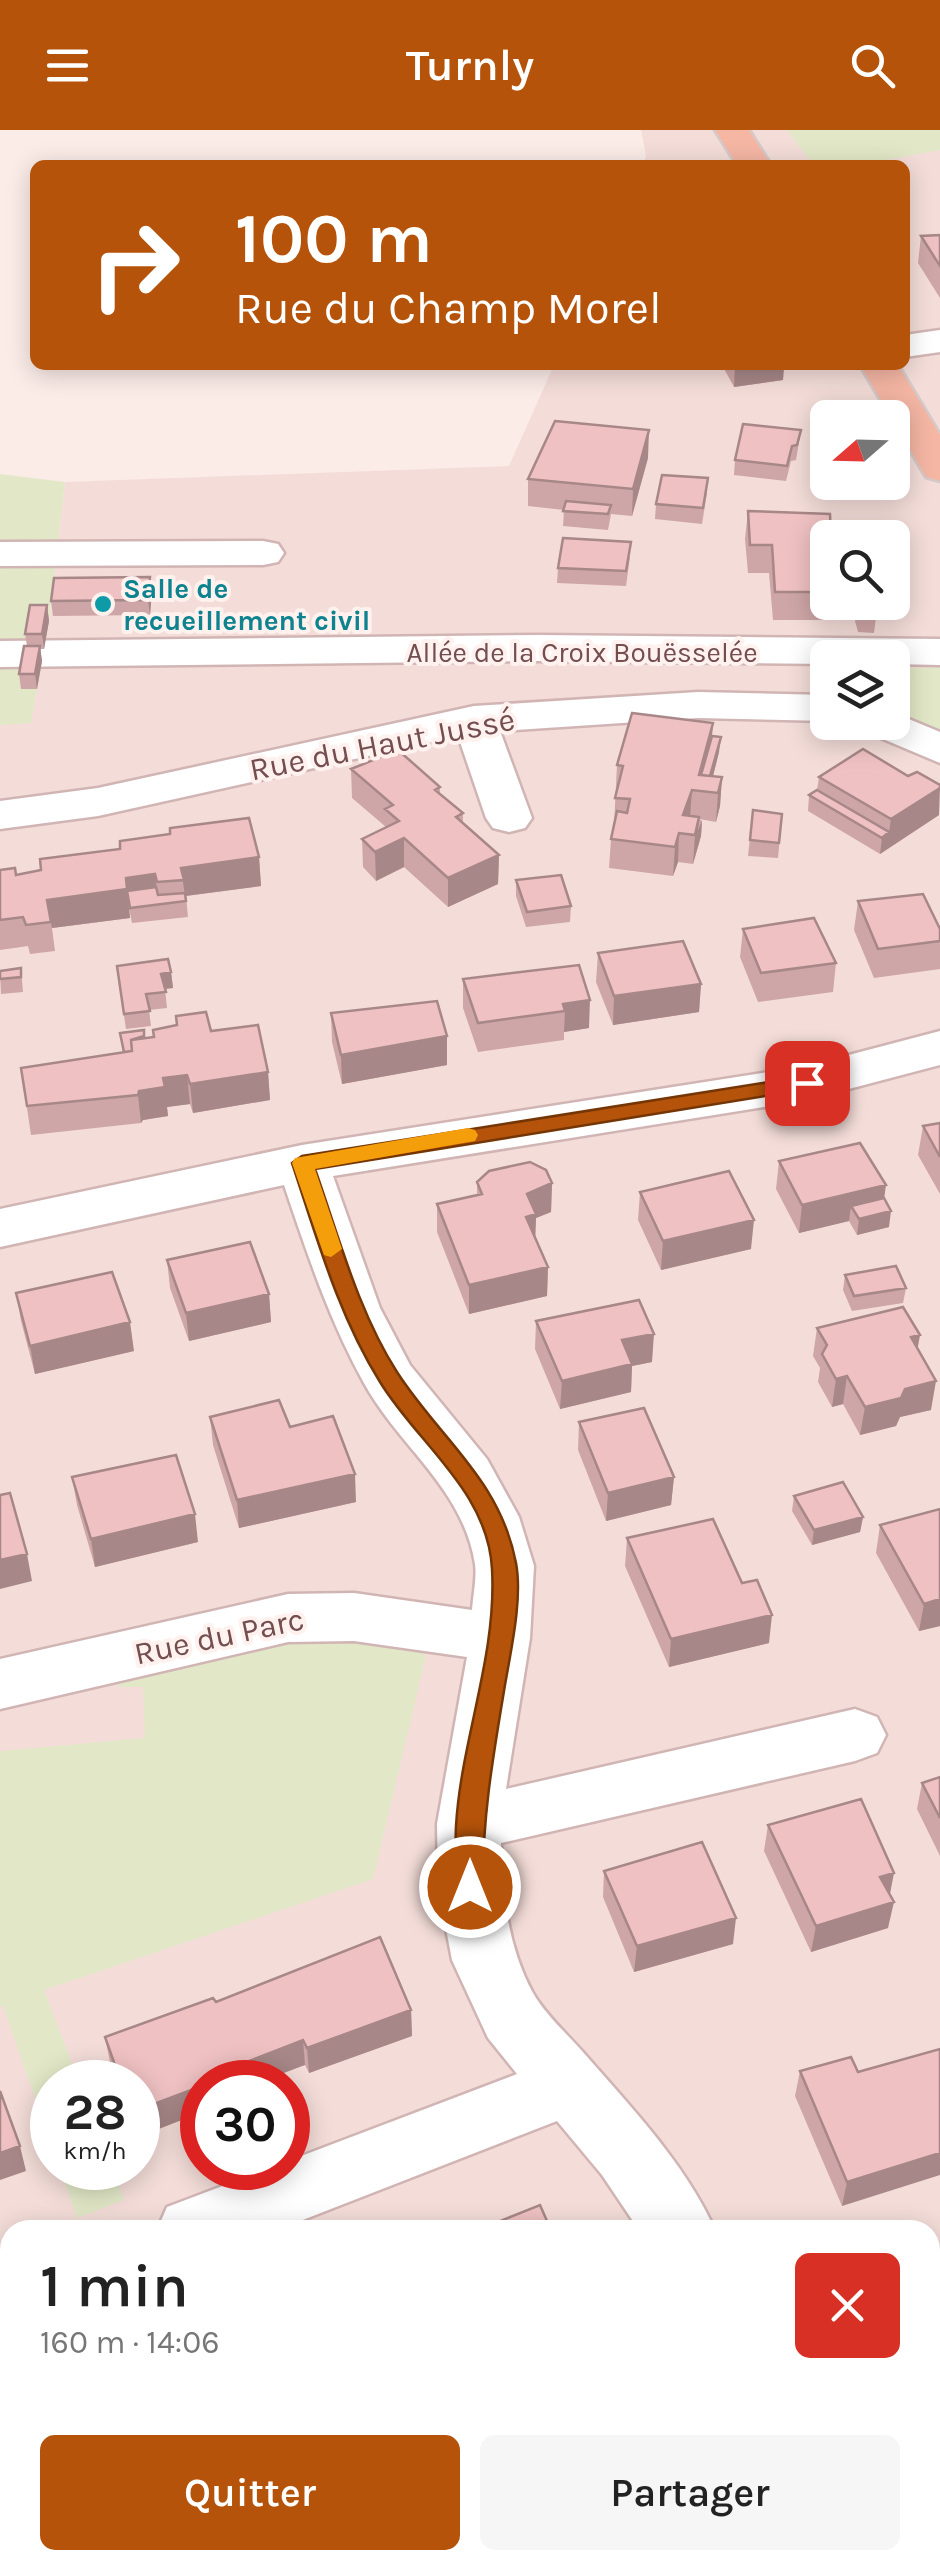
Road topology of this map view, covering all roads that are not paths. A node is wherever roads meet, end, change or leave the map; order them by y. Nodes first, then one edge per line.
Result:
1 (940, 341) edge
2 (910, 345) edge
3 (882, 370) edge
4 (940, 469) edge
5 (0, 554) edge
6 (264, 554) dead end
7 (810, 652) edge
8 (910, 652) edge
9 (940, 652) edge
10 (0, 654) edge
11 (810, 706) edge
12 (474, 720) junction
13 (910, 735) edge
14 (940, 748) edge
15 (0, 815) edge
16 (508, 818) dead end
17 (940, 1048) edge
18 (302, 1163) junction
19 (0, 1228) edge
20 (500, 1638) junction
21 (0, 1684) edge
22 (856, 1735) dead end
23 (469, 1824) junction
24 (569, 2085) junction
25 (218, 2220) edge
26 (673, 2220) edge

1 - 2 street
3 - 4 main road
5 - 6 street
7 - 10 street, Allée de la Croix Bouësselée
8 - 9 street, Allée de la Croix Bouësselée
11 - 12 street, Rue du Haut Jussé
12 - 15 street, Rue du Haut Jussé
12 - 16 street
13 - 14 street
17 - 18 street
18 - 19 street
18 - 20 street
20 - 21 street, Rue du Parc
20 - 23 street
22 - 23 street
23 - 24 street
24 - 25 street
24 - 26 street

